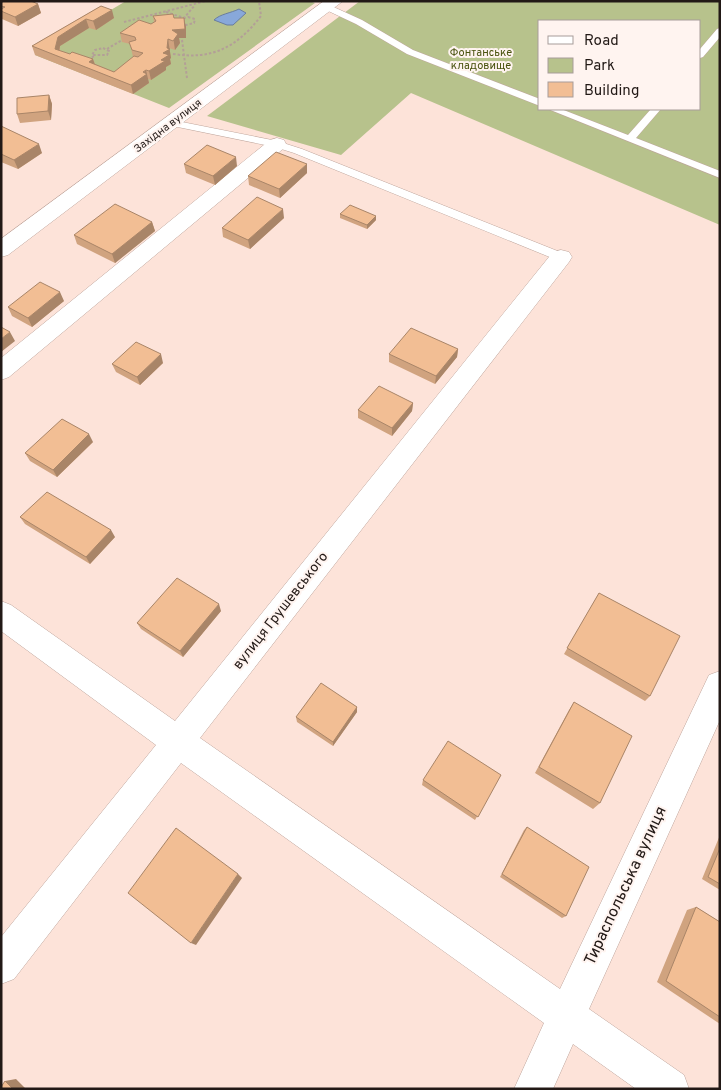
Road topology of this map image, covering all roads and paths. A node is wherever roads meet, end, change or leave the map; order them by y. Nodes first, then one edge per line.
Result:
1 (206, 1) edge
2 (259, 1) edge
3 (196, 4) junction
4 (331, 4) edge
5 (166, 11) junction
6 (184, 18) junction
7 (124, 22) dead end
8 (720, 31) edge
9 (122, 40) edge
10 (182, 40) edge
11 (107, 49) junction
12 (173, 54) edge
13 (701, 55) edge
14 (94, 56) junction
15 (186, 56) junction
16 (86, 61) edge
17 (187, 78) dead end
18 (538, 103) edge
19 (556, 110) edge
20 (655, 110) edge
21 (172, 123) junction
22 (630, 139) junction
23 (277, 144) junction
24 (720, 175) edge
25 (1, 250) edge
26 (561, 257) joint
27 (1, 371) edge
28 (1, 614) edge
29 (720, 685) edge
30 (178, 742) junction
31 (1, 966) edge
32 (566, 1014) junction
33 (533, 1089) edge
34 (670, 1089) edge

1 - 3 path
2 - 15 path
3 - 5 path
3 - 6 path
4 - 18 lane
4 - 21 street, Західна вулиця
5 - 6 path
5 - 7 path
6 - 6 path
8 - 13 lane
9 - 11 path
10 - 15 path
11 - 14 path
11 - 14 path
12 - 15 path
14 - 16 path
15 - 17 path
19 - 22 lane
20 - 22 lane
21 - 23 lane
21 - 25 street, Західна вулиця
22 - 24 lane
23 - 26 lane
23 - 27 street
26 - 30 street, вулиця Грушевського
28 - 30 street
29 - 32 street, Тираспольська вулиця
30 - 31 street, вулиця Грушевського
30 - 32 street
32 - 33 street, Тираспольська вулиця
32 - 34 street

